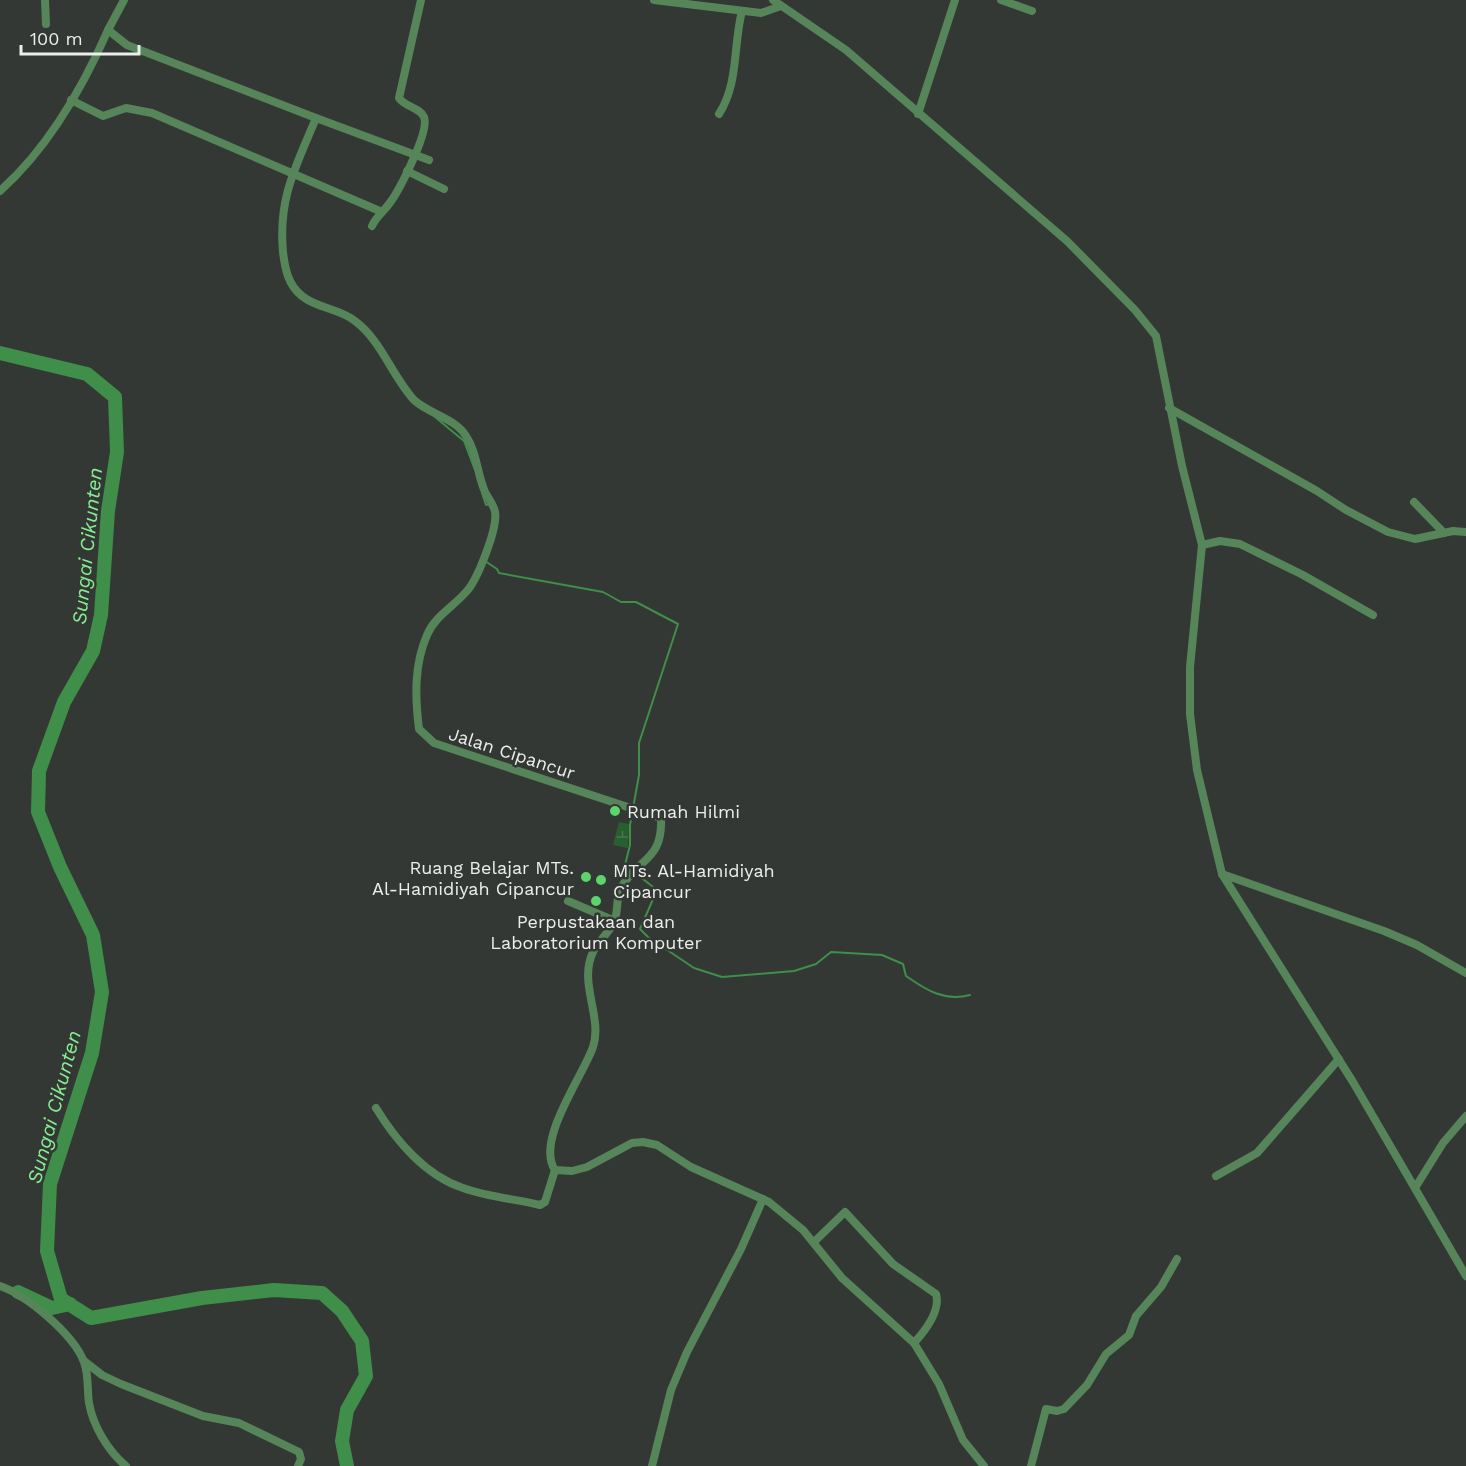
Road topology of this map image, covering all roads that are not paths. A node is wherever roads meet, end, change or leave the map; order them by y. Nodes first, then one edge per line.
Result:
1 (45, 0) edge
2 (124, 0) edge
3 (421, 0) edge
4 (654, 0) edge
5 (773, 0) edge
6 (955, 0) edge
7 (1001, 0) edge
8 (781, 6) junction
9 (742, 11) junction
10 (1032, 11) dead end
11 (46, 24) dead end
12 (108, 30) junction
13 (71, 100) junction
14 (719, 114) dead end
15 (918, 114) junction
16 (316, 118) junction
17 (415, 154) junction
18 (429, 160) dead end
19 (407, 171) junction
20 (293, 174) junction
21 (444, 189) dead end
22 (0, 191) edge
23 (382, 212) junction
24 (372, 226) dead end
25 (1169, 408) junction
26 (1414, 502) dead end
27 (1444, 532) junction
28 (1466, 532) edge
29 (1202, 545) junction
30 (1373, 615) dead end
31 (1222, 874) junction
32 (568, 901) dead end
33 (615, 921) junction
34 (1466, 973) edge
35 (1339, 1059) junction
36 (376, 1108) dead end
37 (1466, 1116) edge
38 (555, 1170) junction
39 (1216, 1176) dead end
40 (1414, 1188) junction
41 (763, 1199) junction
42 (814, 1242) junction
43 (1177, 1259) dead end
44 (1466, 1275) edge
45 (0, 1286) edge
46 (914, 1343) junction
47 (84, 1361) junction
48 (126, 1466) edge
49 (298, 1466) edge
50 (652, 1466) edge
51 (984, 1466) edge
52 (1031, 1466) edge

1 - 11 street
2 - 12 street
3 - 17 street
4 - 9 street
5 - 8 street
6 - 15 street
7 - 10 street
8 - 9 street
8 - 15 street
9 - 14 street
12 - 13 street
12 - 16 street
13 - 20 street
13 - 22 street
15 - 25 street
16 - 17 street
16 - 20 street
17 - 18 street
17 - 19 street
19 - 21 street
19 - 23 street
20 - 23 street
20 - 33 street, Jalan Cipancur
23 - 24 street
25 - 27 street
25 - 29 street
26 - 27 street
27 - 28 street
29 - 30 street
29 - 31 street
31 - 34 street
31 - 35 street
32 - 33 street
33 - 38 street, Jalan Cipancur
35 - 39 street
35 - 40 street
36 - 38 street
37 - 40 street
38 - 41 street
40 - 44 street
41 - 42 street
41 - 50 street
42 - 46 street
42 - 46 street
43 - 52 street
45 - 47 street
46 - 51 street
47 - 48 street
47 - 49 street

